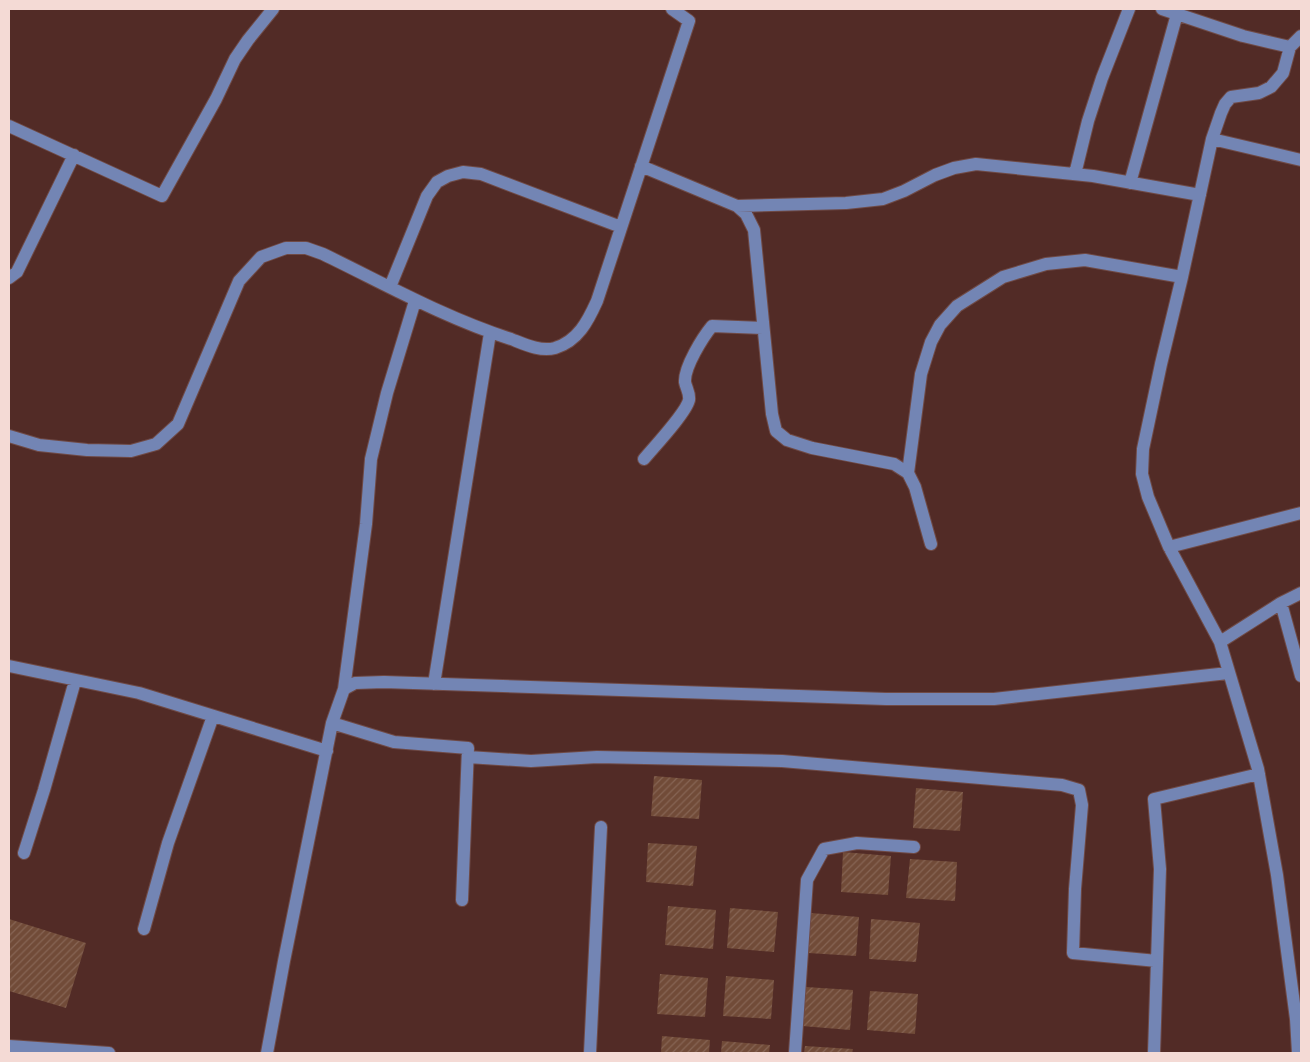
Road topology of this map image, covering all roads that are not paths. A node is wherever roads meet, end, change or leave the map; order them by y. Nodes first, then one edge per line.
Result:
1 (273, 9) edge
2 (672, 9) edge
3 (1129, 9) edge
4 (1162, 9) edge
5 (1177, 14) junction
6 (1301, 36) edge
7 (1290, 47) junction
8 (9, 126) edge
9 (1212, 139) junction
10 (74, 155) junction
11 (1301, 160) edge
12 (641, 166) junction
13 (1075, 174) junction
14 (1130, 183) junction
15 (1200, 195) junction
16 (737, 206) junction
17 (621, 227) junction
18 (1182, 277) junction
19 (9, 278) edge
20 (390, 287) junction
21 (415, 301) junction
22 (764, 328) junction
23 (490, 333) junction
24 (9, 436) edge
25 (644, 459) dead end
26 (908, 473) junction
27 (1301, 513) edge
28 (931, 544) dead end
29 (1169, 547) junction
30 (1301, 593) edge
31 (1281, 603) junction
32 (1220, 642) junction
33 (9, 666) edge
34 (1228, 672) junction
35 (1301, 676) edge
36 (75, 680) junction
37 (434, 684) junction
38 (344, 689) junction
39 (213, 716) junction
40 (332, 723) junction
41 (327, 751) junction
42 (468, 757) junction
43 (1259, 774) junction
44 (601, 827) dead end
45 (914, 848) dead end
46 (24, 853) dead end
47 (462, 900) dead end
48 (144, 929) dead end
49 (1157, 961) junction
50 (9, 1046) edge
51 (109, 1053) edge
52 (267, 1053) edge
53 (590, 1053) edge
54 (795, 1053) edge
55 (1154, 1053) edge
56 (1298, 1053) edge

1 - 10 street
2 - 12 street
3 - 13 street
4 - 5 street
5 - 7 street
5 - 14 street
6 - 7 street
7 - 9 street
8 - 10 street
9 - 11 street
9 - 15 street
10 - 19 street
12 - 16 street
12 - 17 street
13 - 14 street
13 - 16 street
14 - 15 street
15 - 18 street
16 - 22 street
17 - 20 street
17 - 23 street
18 - 26 street
18 - 29 street
20 - 21 street
20 - 24 street
21 - 23 street
21 - 38 street
22 - 25 street
22 - 26 street
23 - 37 street
26 - 28 street
27 - 29 street
29 - 32 street
30 - 31 street
31 - 32 street
31 - 35 street
32 - 34 street
33 - 36 street
34 - 37 street
34 - 43 street
36 - 39 street
36 - 46 street
37 - 38 street
38 - 40 street
39 - 41 street
39 - 48 street
40 - 41 street
40 - 42 street
41 - 52 street
42 - 47 street
42 - 49 street
43 - 49 street
43 - 56 street
44 - 53 street
45 - 54 street
49 - 55 street
50 - 51 street

